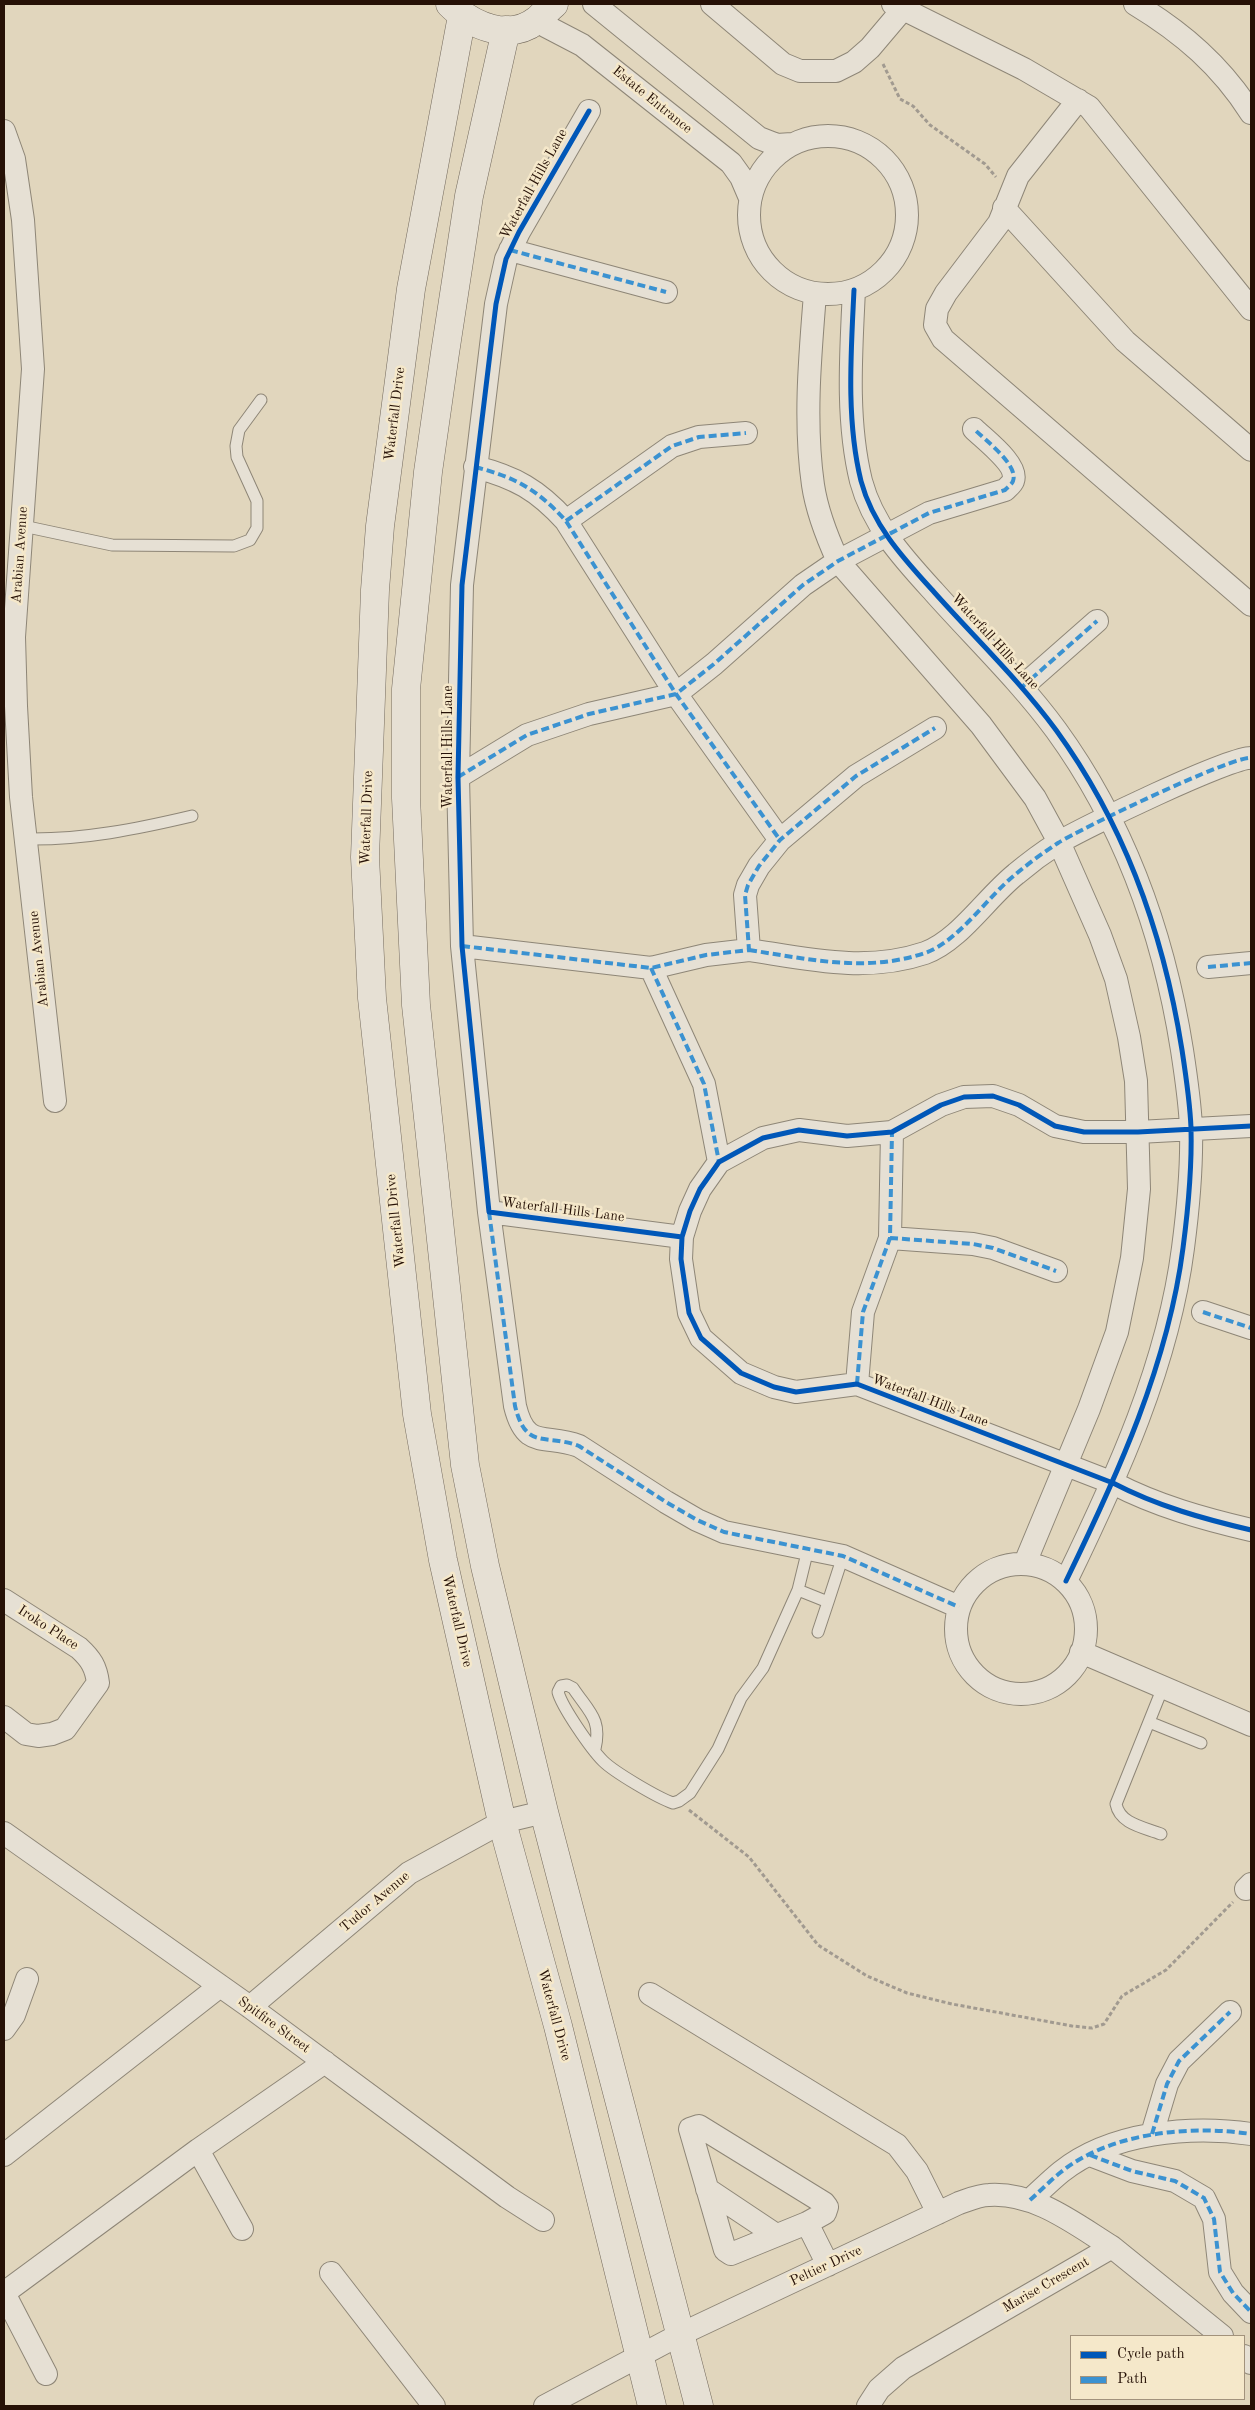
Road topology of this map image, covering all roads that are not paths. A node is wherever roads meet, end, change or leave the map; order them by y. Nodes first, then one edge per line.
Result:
1 (594, 4) edge
2 (712, 4) edge
3 (1136, 4) edge
4 (898, 6) edge
5 (456, 10) edge
6 (545, 12) edge
7 (506, 30) junction
8 (1078, 100) junction
9 (589, 111) dead end
10 (1251, 114) edge
11 (4, 131) edge
12 (792, 144) junction
13 (750, 198) junction
14 (1007, 200) junction
15 (510, 250) junction
16 (854, 290) junction
17 (666, 292) dead end
18 (815, 294) junction
19 (1251, 309) edge
20 (261, 400) dead end
21 (974, 430) dead end
22 (746, 433) dead end
23 (1247, 439) edge
24 (475, 467) junction
25 (566, 521) junction
26 (23, 526) junction
27 (885, 536) junction
28 (838, 562) junction
29 (1251, 605) edge
30 (1097, 621) dead end
31 (1022, 687) junction
32 (676, 694) junction
33 (935, 728) dead end
34 (1251, 758) edge
35 (458, 777) junction
36 (192, 816) dead end
37 (1109, 817) junction
38 (26, 839) junction
39 (780, 840) junction
40 (1059, 842) junction
41 (462, 946) junction
42 (749, 950) junction
43 (1251, 963) edge
44 (1208, 967) dead end
45 (651, 968) junction
46 (55, 1101) dead end
47 (1251, 1126) edge
48 (1191, 1130) junction
49 (892, 1132) junction
50 (1138, 1132) junction
51 (719, 1162) junction
52 (489, 1212) junction
53 (682, 1237) junction
54 (890, 1238) junction
55 (1056, 1271) dead end
56 (1203, 1312) dead end
57 (1251, 1328) edge
58 (857, 1384) junction
59 (1065, 1466) junction
60 (1113, 1483) junction
61 (1251, 1530) edge
62 (808, 1550) junction
63 (843, 1556) junction
64 (1025, 1563) junction
65 (1066, 1581) junction
66 (798, 1590) junction
67 (4, 1600) edge
68 (828, 1602) junction
69 (959, 1607) junction
70 (818, 1632) dead end
71 (1081, 1652) junction
72 (1163, 1687) junction
73 (4, 1717) edge
74 (1149, 1722) junction
75 (1251, 1725) edge
76 (1202, 1743) dead end
77 (595, 1749) junction
78 (544, 1812) junction
79 (502, 1822) junction
80 (4, 1833) edge
81 (1160, 1834) dead end
82 (27, 1978) dead end
83 (220, 1986) junction
84 (650, 1994) dead end
85 (250, 2007) junction
86 (1230, 2012) dead end
87 (4, 2029) edge
88 (325, 2062) junction
89 (1152, 2134) junction
90 (1251, 2134) edge
91 (198, 2150) junction
92 (4, 2155) edge
93 (1090, 2155) junction
94 (707, 2188) junction
95 (1030, 2200) junction
96 (938, 2212) junction
97 (543, 2220) dead end
98 (807, 2223) junction
99 (242, 2229) dead end
100 (776, 2235) junction
101 (1112, 2247) junction
102 (828, 2265) junction
103 (331, 2274) dead end
104 (4, 2293) edge
105 (1251, 2312) edge
106 (681, 2334) junction
107 (1221, 2335) edge
108 (639, 2358) junction
109 (46, 2374) dead end
110 (434, 2406) edge
111 (545, 2406) edge
112 (652, 2406) edge
113 (700, 2406) edge
114 (868, 2406) edge

1 - 12 street
2 - 4 street
3 - 10 street
4 - 8 street
5 - 7 main road
5 - 79 main road, Waterfall Drive
6 - 7 main road
6 - 13 street, Estate Entrance
7 - 78 main road
8 - 14 street
8 - 19 street
9 - 15 street, Waterfall Hills Lane
11 - 26 street, Arabian Avenue
12 - 13 street
12 - 16 street
13 - 18 street
14 - 23 street
14 - 29 street
15 - 17 street, Waterfall Hills Lane
15 - 24 street, Waterfall Hills Lane
16 - 18 street
16 - 27 street, Waterfall Hills Lane
18 - 28 street
20 - 26 lane
21 - 27 street, Waterfall Hills Lane
22 - 25 street
24 - 25 street
24 - 35 street, Waterfall Hills Lane
25 - 32 street
26 - 38 street, Arabian Avenue
27 - 28 street, Waterfall Hills Lane
27 - 31 street, Waterfall Hills Lane
28 - 32 street, Waterfall Hills Lane
28 - 40 street
30 - 31 street, Waterfall Hills Lane
31 - 37 street, Waterfall Hills Lane
32 - 35 street, Waterfall Hills Lane
32 - 39 street
33 - 39 street
34 - 37 street
35 - 41 street, Waterfall Hills Lane
36 - 38 lane
37 - 40 street
37 - 48 street, Waterfall Hills Lane
38 - 46 street, Arabian Avenue
39 - 42 street
40 - 42 street
40 - 50 street
41 - 45 street
41 - 52 street, Waterfall Hills Lane
42 - 45 street
43 - 44 street
45 - 51 street
47 - 48 street, Waterfall Hills Lane
48 - 50 street, Waterfall Hills Lane
48 - 60 street, Waterfall Hills Lane
49 - 50 street, Waterfall Hills Lane
49 - 51 street, Waterfall Hills Lane
49 - 54 street, Waterfall Hills Lane
50 - 59 street
51 - 53 street, Waterfall Hills Lane
52 - 53 street, Waterfall Hills Lane
52 - 62 street, Waterfall Hills Lane
53 - 58 street, Waterfall Hills Lane
54 - 55 street
54 - 58 street, Waterfall Hills Lane
56 - 57 street
58 - 59 street, Waterfall Hills Lane
59 - 60 street, Waterfall Hills Lane
59 - 64 street
60 - 61 street, Waterfall Hills Lane
60 - 65 street, Waterfall Hills Lane
62 - 63 street, Waterfall Hills Lane
62 - 66 lane
63 - 68 lane
63 - 69 street, Waterfall Hills Lane
64 - 65 street
64 - 69 street
65 - 71 street
66 - 68 lane
66 - 77 lane
67 - 73 street, Iroko Place
68 - 70 lane
69 - 71 street
71 - 72 street
72 - 74 lane
72 - 75 street
74 - 76 lane
74 - 81 lane
77 - 77 lane
78 - 79 street, Tudor Avenue
78 - 106 main road
79 - 85 street, Tudor Avenue
79 - 108 main road, Waterfall Drive
80 - 83 street, Spitfire Street
82 - 87 street
83 - 85 street, Spitfire Street
83 - 92 street
84 - 96 street
85 - 88 street, Spitfire Street
86 - 89 street
88 - 91 street
88 - 97 street, Spitfire Street
89 - 90 street
89 - 93 street
91 - 99 street
91 - 104 street
93 - 95 street
93 - 105 street
94 - 98 street
94 - 100 street
94 - 100 street
95 - 96 street, Peltier Drive
95 - 101 street, Peltier Drive
96 - 102 street, Peltier Drive
98 - 100 street
98 - 102 street
101 - 107 street
101 - 114 street, Marise Crescent
102 - 106 street, Peltier Drive
103 - 110 street
104 - 109 street
106 - 108 street, Peltier Drive
106 - 113 main road
108 - 111 street, Peltier Drive
108 - 112 main road, Waterfall Drive

